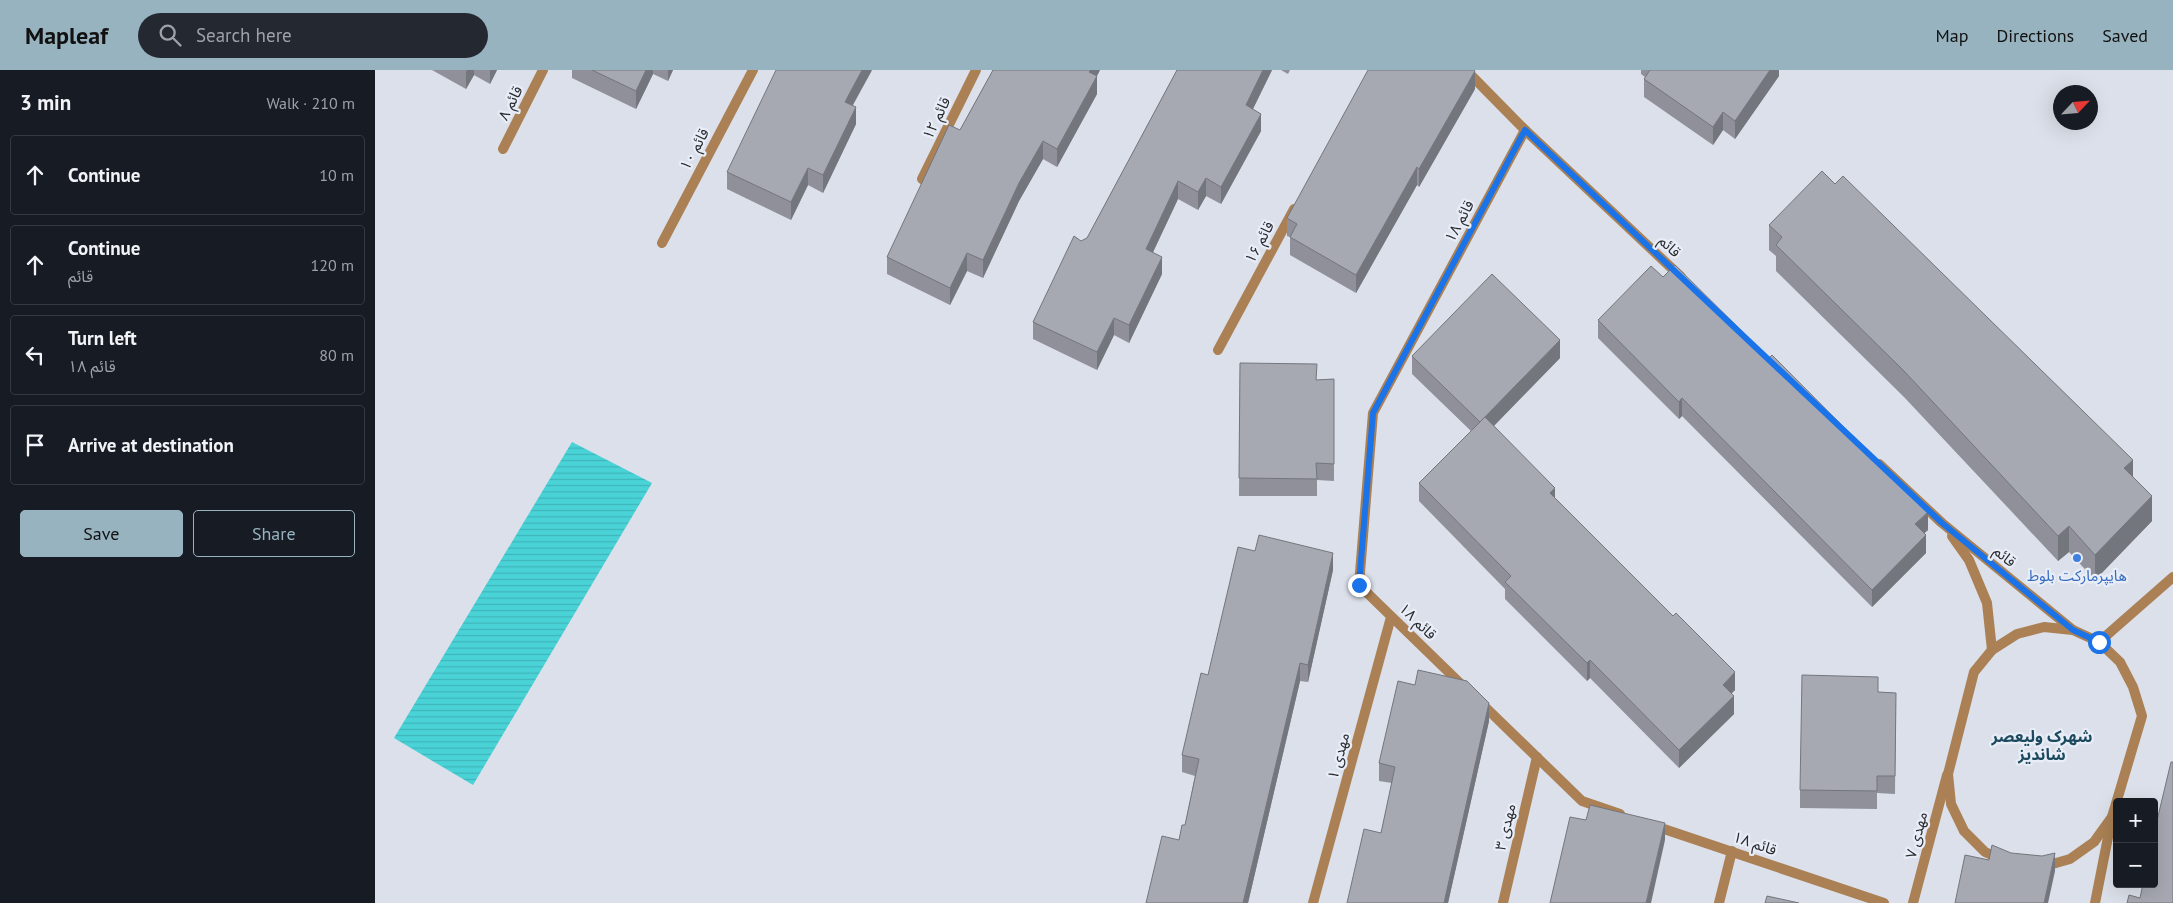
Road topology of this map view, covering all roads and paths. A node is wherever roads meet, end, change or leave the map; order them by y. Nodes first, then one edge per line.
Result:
1 (543, 70) edge
2 (753, 70) edge
3 (976, 70) edge
4 (1466, 70) edge
5 (1525, 130) junction
6 (503, 149) dead end
7 (922, 179) edge
8 (1298, 201) edge
9 (662, 243) dead end
10 (1691, 286) edge
11 (1218, 350) dead end
12 (1870, 455) edge
13 (1942, 523) junction
14 (2173, 577) edge
15 (1391, 617) junction
16 (2073, 630) junction
17 (2099, 642) junction
18 (1992, 650) junction
19 (1537, 757) junction
20 (1948, 774) junction
21 (2111, 817) junction
22 (1731, 852) junction
23 (1313, 903) edge
24 (1503, 903) edge
25 (1719, 903) edge
26 (1884, 903) edge
27 (1913, 903) edge
28 (2095, 903) edge

1 - 6 street, قائم ۸
2 - 9 street, قائم ۱۰
3 - 7 street, قائم ۱۲
4 - 5 street, قائم
5 - 10 street, قائم
5 - 15 street, قائم ۱۸
8 - 11 street, قائم ۱۶
12 - 13 street, قائم
13 - 16 street, قائم
13 - 18 street, قائم
14 - 17 street
15 - 19 street, قائم ۱۸
15 - 23 street, مهدی ۱
16 - 17 street
16 - 18 street, مهدی ۷
17 - 21 street
18 - 20 street, مهدی ۷
19 - 22 street, قائم ۱۸
19 - 24 street, مهدی ۳
20 - 21 street
20 - 27 street, مهدی ۷
21 - 28 street
22 - 25 street
22 - 26 street, قائم ۱۸

